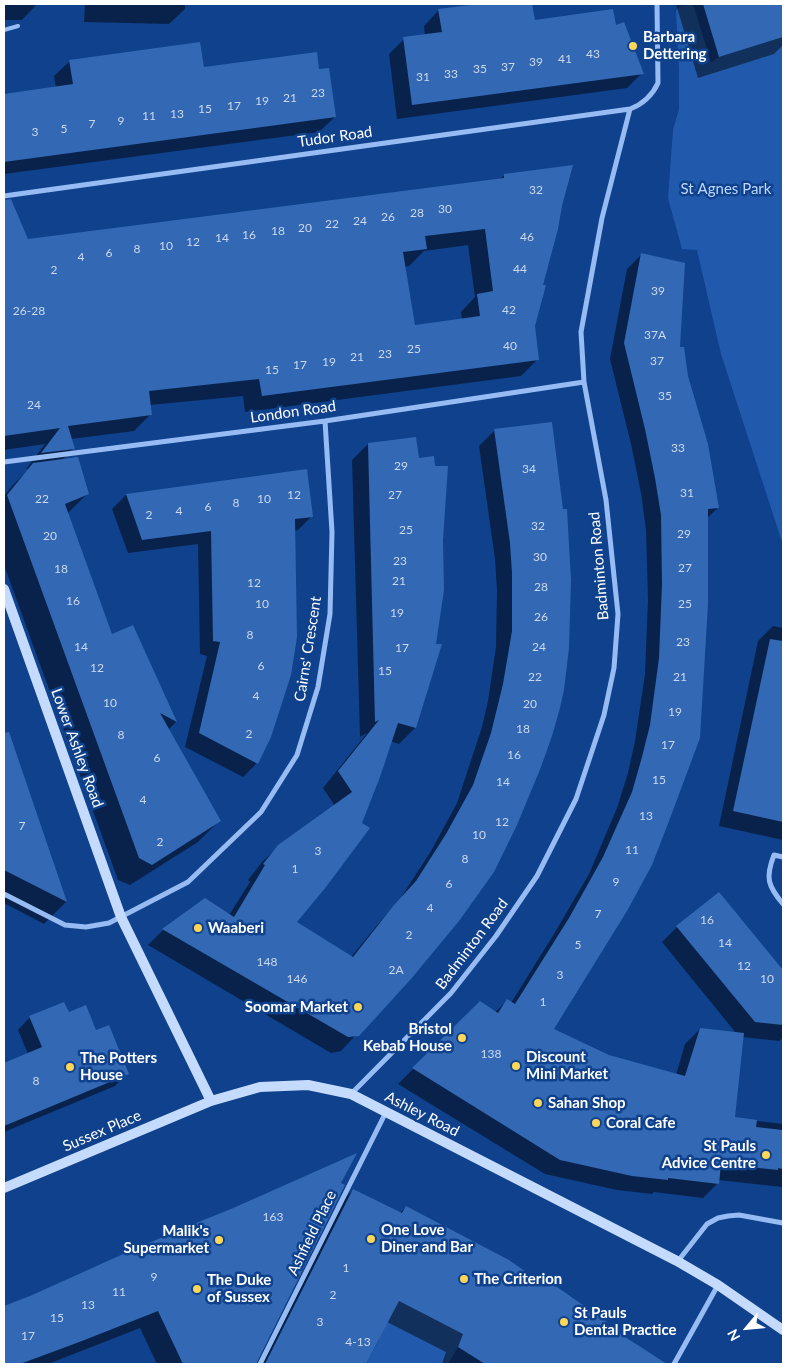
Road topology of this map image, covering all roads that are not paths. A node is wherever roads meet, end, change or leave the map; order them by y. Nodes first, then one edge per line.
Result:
1 (657, 4) edge
2 (18, 26) dead end
3 (4, 30) edge
4 (630, 109) junction
5 (4, 196) edge
6 (584, 382) junction
7 (325, 421) junction
8 (4, 462) edge
9 (4, 589) edge
10 (783, 857) edge
11 (4, 894) edge
12 (783, 904) edge
13 (121, 917) junction
14 (350, 1094) junction
15 (211, 1100) junction
16 (386, 1112) junction
17 (4, 1188) edge
18 (783, 1223) edge
19 (677, 1261) junction
20 (718, 1285) junction
21 (783, 1330) edge
22 (260, 1364) edge
23 (674, 1364) edge

1 - 4 street, Tudor Road
2 - 3 lane
4 - 5 street, Tudor Road
4 - 6 street, Badminton Road
6 - 7 street, London Road
6 - 14 street, Badminton Road
7 - 8 street, London Road
7 - 13 street, Cairns' Crescent
9 - 13 main road, Lower Ashley Road
10 - 12 street
11 - 13 street, Cairns' Crescent
13 - 15 main road
14 - 15 main road, Ashley Road
14 - 16 main road, Ashley Road
15 - 17 main road, Sussex Place
16 - 19 main road, Ashley Road
16 - 22 street, Ashfield Place
18 - 19 street
19 - 20 main road, Ashley Road
20 - 21 main road, Ashley Road
20 - 23 street

